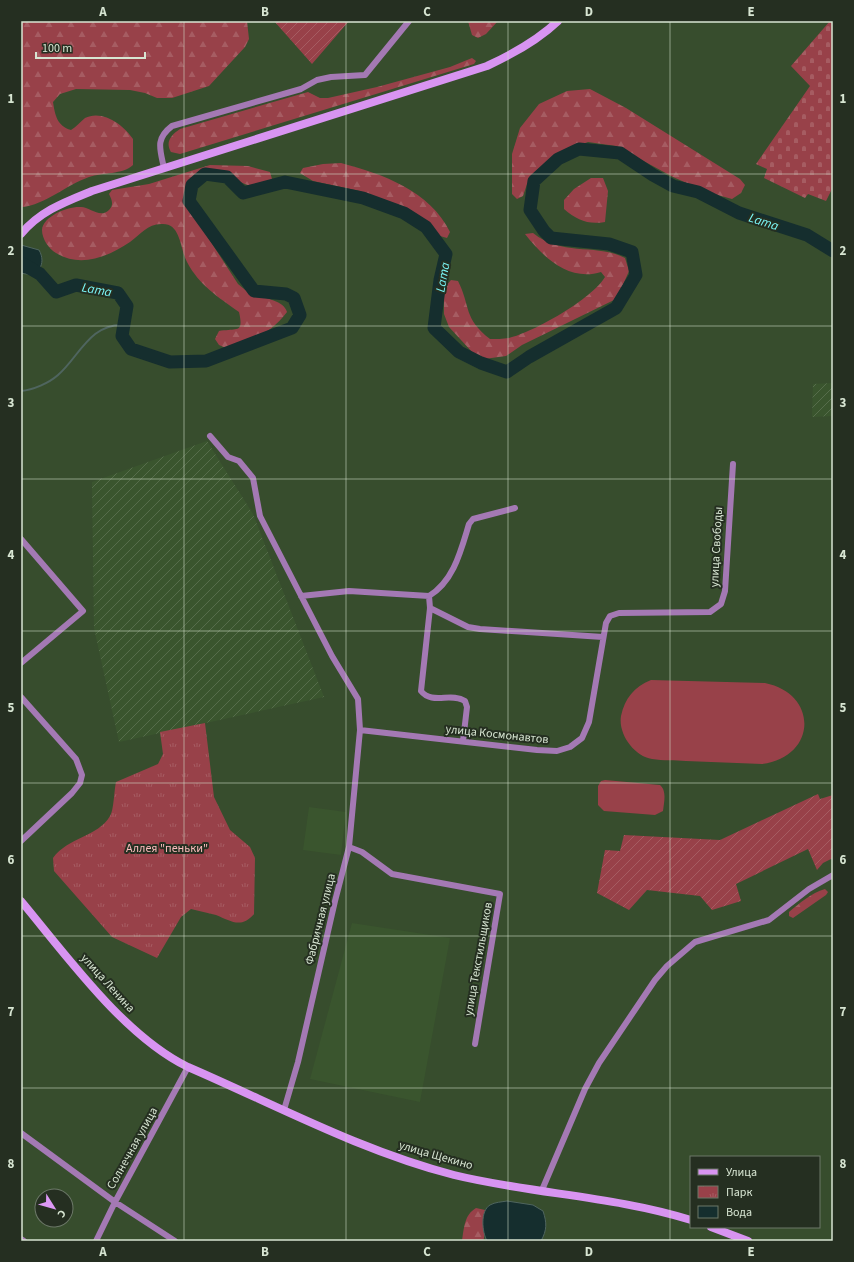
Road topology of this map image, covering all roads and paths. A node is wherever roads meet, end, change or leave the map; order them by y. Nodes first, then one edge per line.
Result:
1 (409, 21) edge
2 (558, 21) edge
3 (164, 168) junction
4 (23, 231) edge
5 (210, 436) dead end
6 (732, 464) dead end
7 (515, 508) dead end
8 (21, 539) edge
9 (301, 596) junction
10 (429, 596) junction
11 (430, 608) junction
12 (606, 623) joint
13 (603, 637) junction
14 (21, 662) edge
15 (21, 697) edge
16 (360, 730) junction
17 (463, 741) junction
18 (21, 841) edge
19 (349, 847) junction
20 (833, 875) edge
21 (21, 901) edge
22 (475, 1044) dead end
23 (188, 1067) junction
24 (284, 1110) junction
25 (21, 1133) edge
26 (542, 1190) junction
27 (115, 1202) junction
28 (690, 1220) edge
29 (715, 1228) edge
30 (21, 1239) edge
31 (24, 1241) edge
32 (96, 1241) edge
33 (175, 1241) edge
34 (748, 1241) edge

1 - 3 street
2 - 3 main road
3 - 4 main road
5 - 9 street, Фабричная улица
6 - 12 street, улица Свободы
7 - 10 street
8 - 14 street
9 - 10 street
9 - 16 street, Фабричная улица
10 - 11 street
11 - 13 street
11 - 17 street
12 - 13 street, улица Космонавтов
13 - 17 street, улица Космонавтов
15 - 18 street
16 - 17 street, улица Космонавтов
16 - 19 street, Фабричная улица
19 - 22 street, улица Текстильщиков
19 - 24 street, Фабричная улица
20 - 26 street
21 - 23 main road, улица Ленина
23 - 24 main road, улица Щекино
23 - 27 street, Солнечная улица
24 - 26 main road, улица Щекино
25 - 27 street
26 - 28 main road, улица Щекино
27 - 32 street, Солнечная улица
27 - 33 street
29 - 34 main road
30 - 31 street

